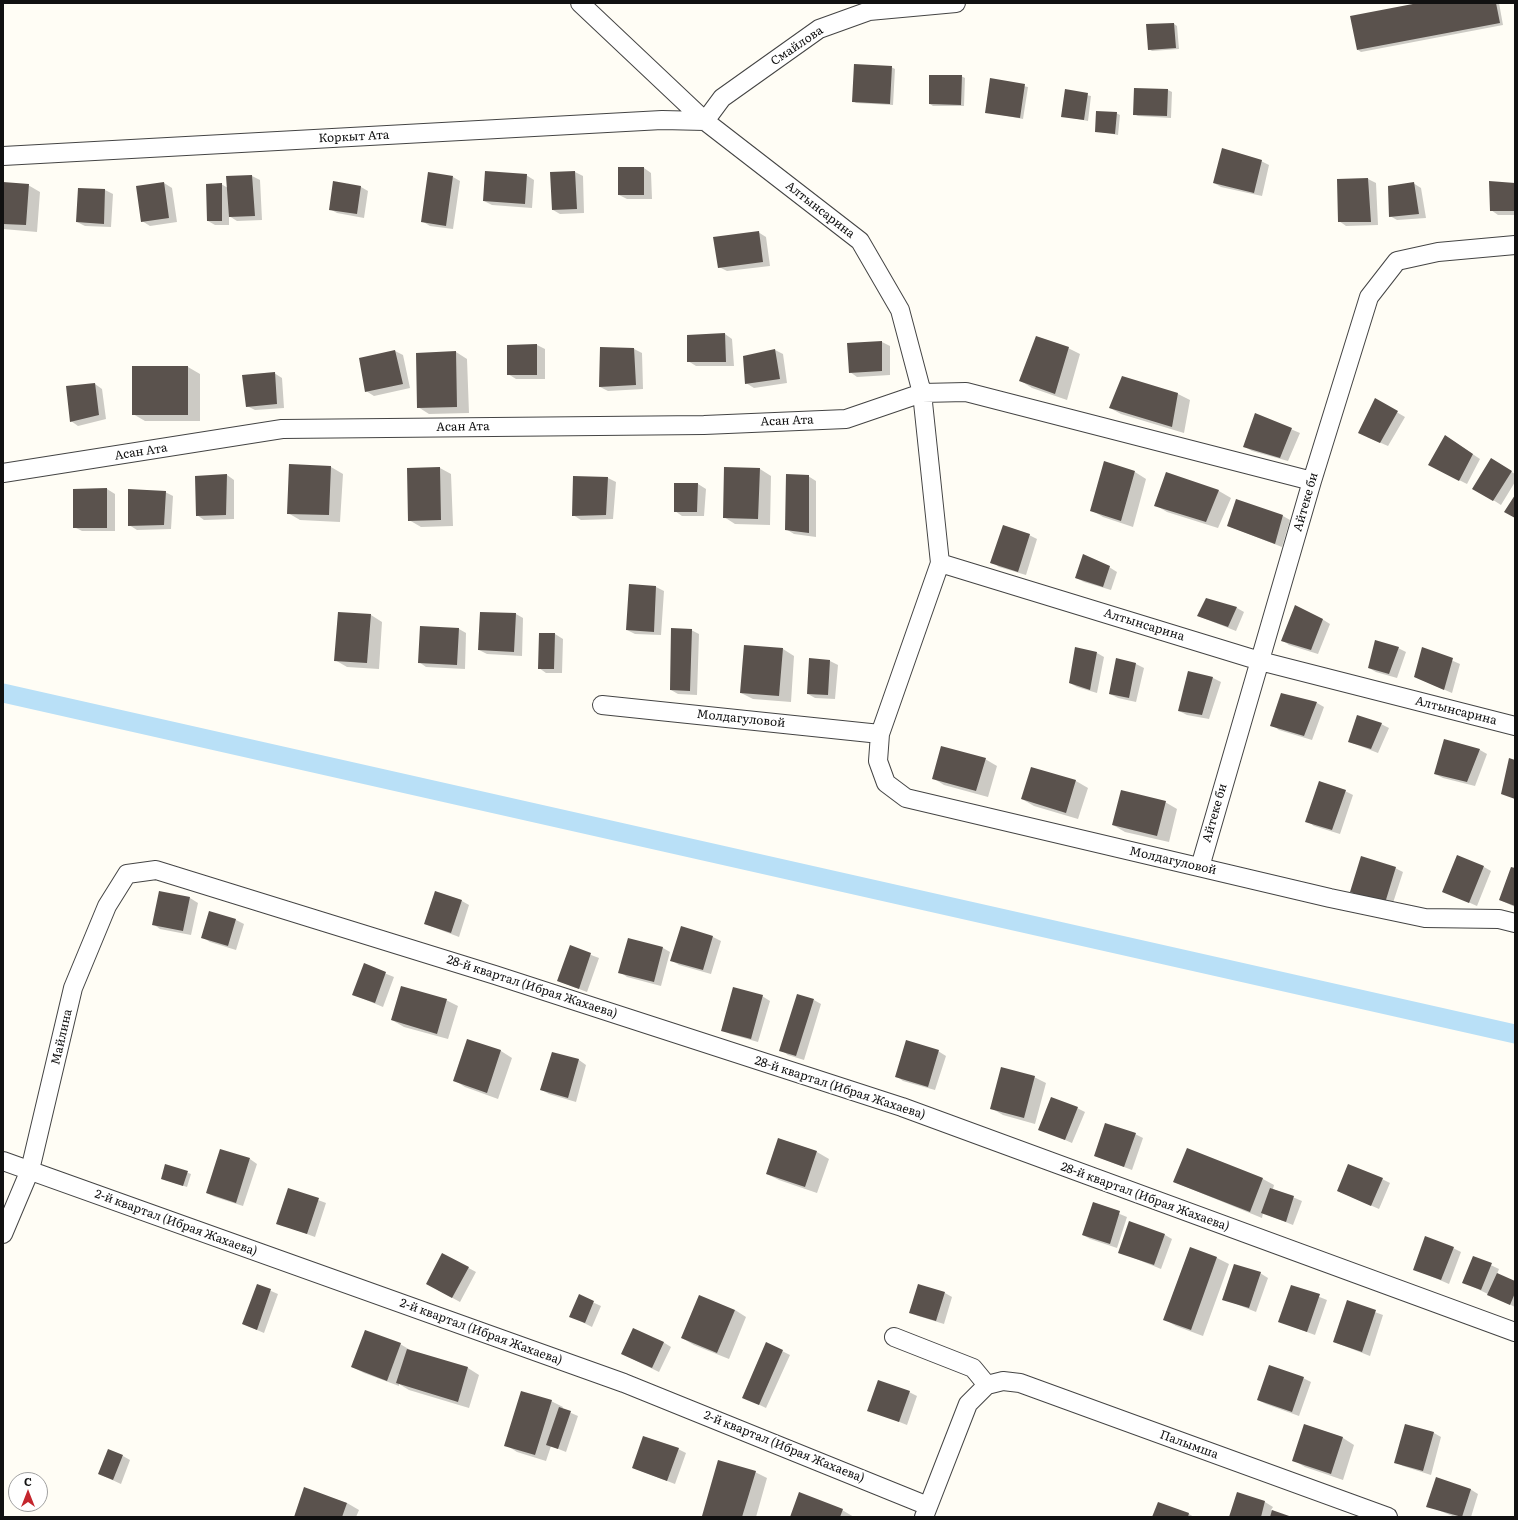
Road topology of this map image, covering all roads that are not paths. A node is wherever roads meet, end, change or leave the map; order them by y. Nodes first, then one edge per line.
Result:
1 (580, 3) edge
2 (956, 3) edge
3 (705, 122) junction
4 (3, 156) edge
5 (1515, 245) edge
6 (922, 393) junction
7 (3, 473) edge
8 (1312, 481) junction
9 (940, 563) junction
10 (1260, 661) junction
11 (602, 704) dead end
12 (1515, 726) edge
13 (880, 734) junction
14 (1200, 867) junction
15 (156, 870) joint
16 (1515, 923) edge
17 (3, 1161) edge
18 (30, 1170) junction
19 (3, 1234) edge
20 (1515, 1332) edge
21 (894, 1337) dead end
22 (987, 1385) junction
23 (926, 1511) edge
24 (1388, 1517) edge

1 - 3 street, Алтынсарина
2 - 3 street, Смайлова
3 - 4 street, Коркыт Ата
3 - 6 street, Алтынсарина
5 - 8 street, Айтеке би
6 - 7 street, Асан Ата
6 - 8 street
6 - 9 street, Алтынсарина
8 - 10 street, Айтеке би
9 - 10 street, Алтынсарина
9 - 13 street, Молдагуловой
10 - 12 street, Алтынсарина
10 - 14 street, Айтеке би
11 - 13 street, Молдагуловой
13 - 14 street, Молдагуловой
14 - 16 street, Молдагуловой
15 - 18 street, Майлина
15 - 20 street, 28-й квартал (Ибрая Жахаева)
17 - 18 street, 2-й квартал (Ибрая Жахаева)
18 - 19 street, Майлина
18 - 23 street, 2-й квартал (Ибрая Жахаева)
21 - 22 street
22 - 23 street
22 - 24 street, Палымша

